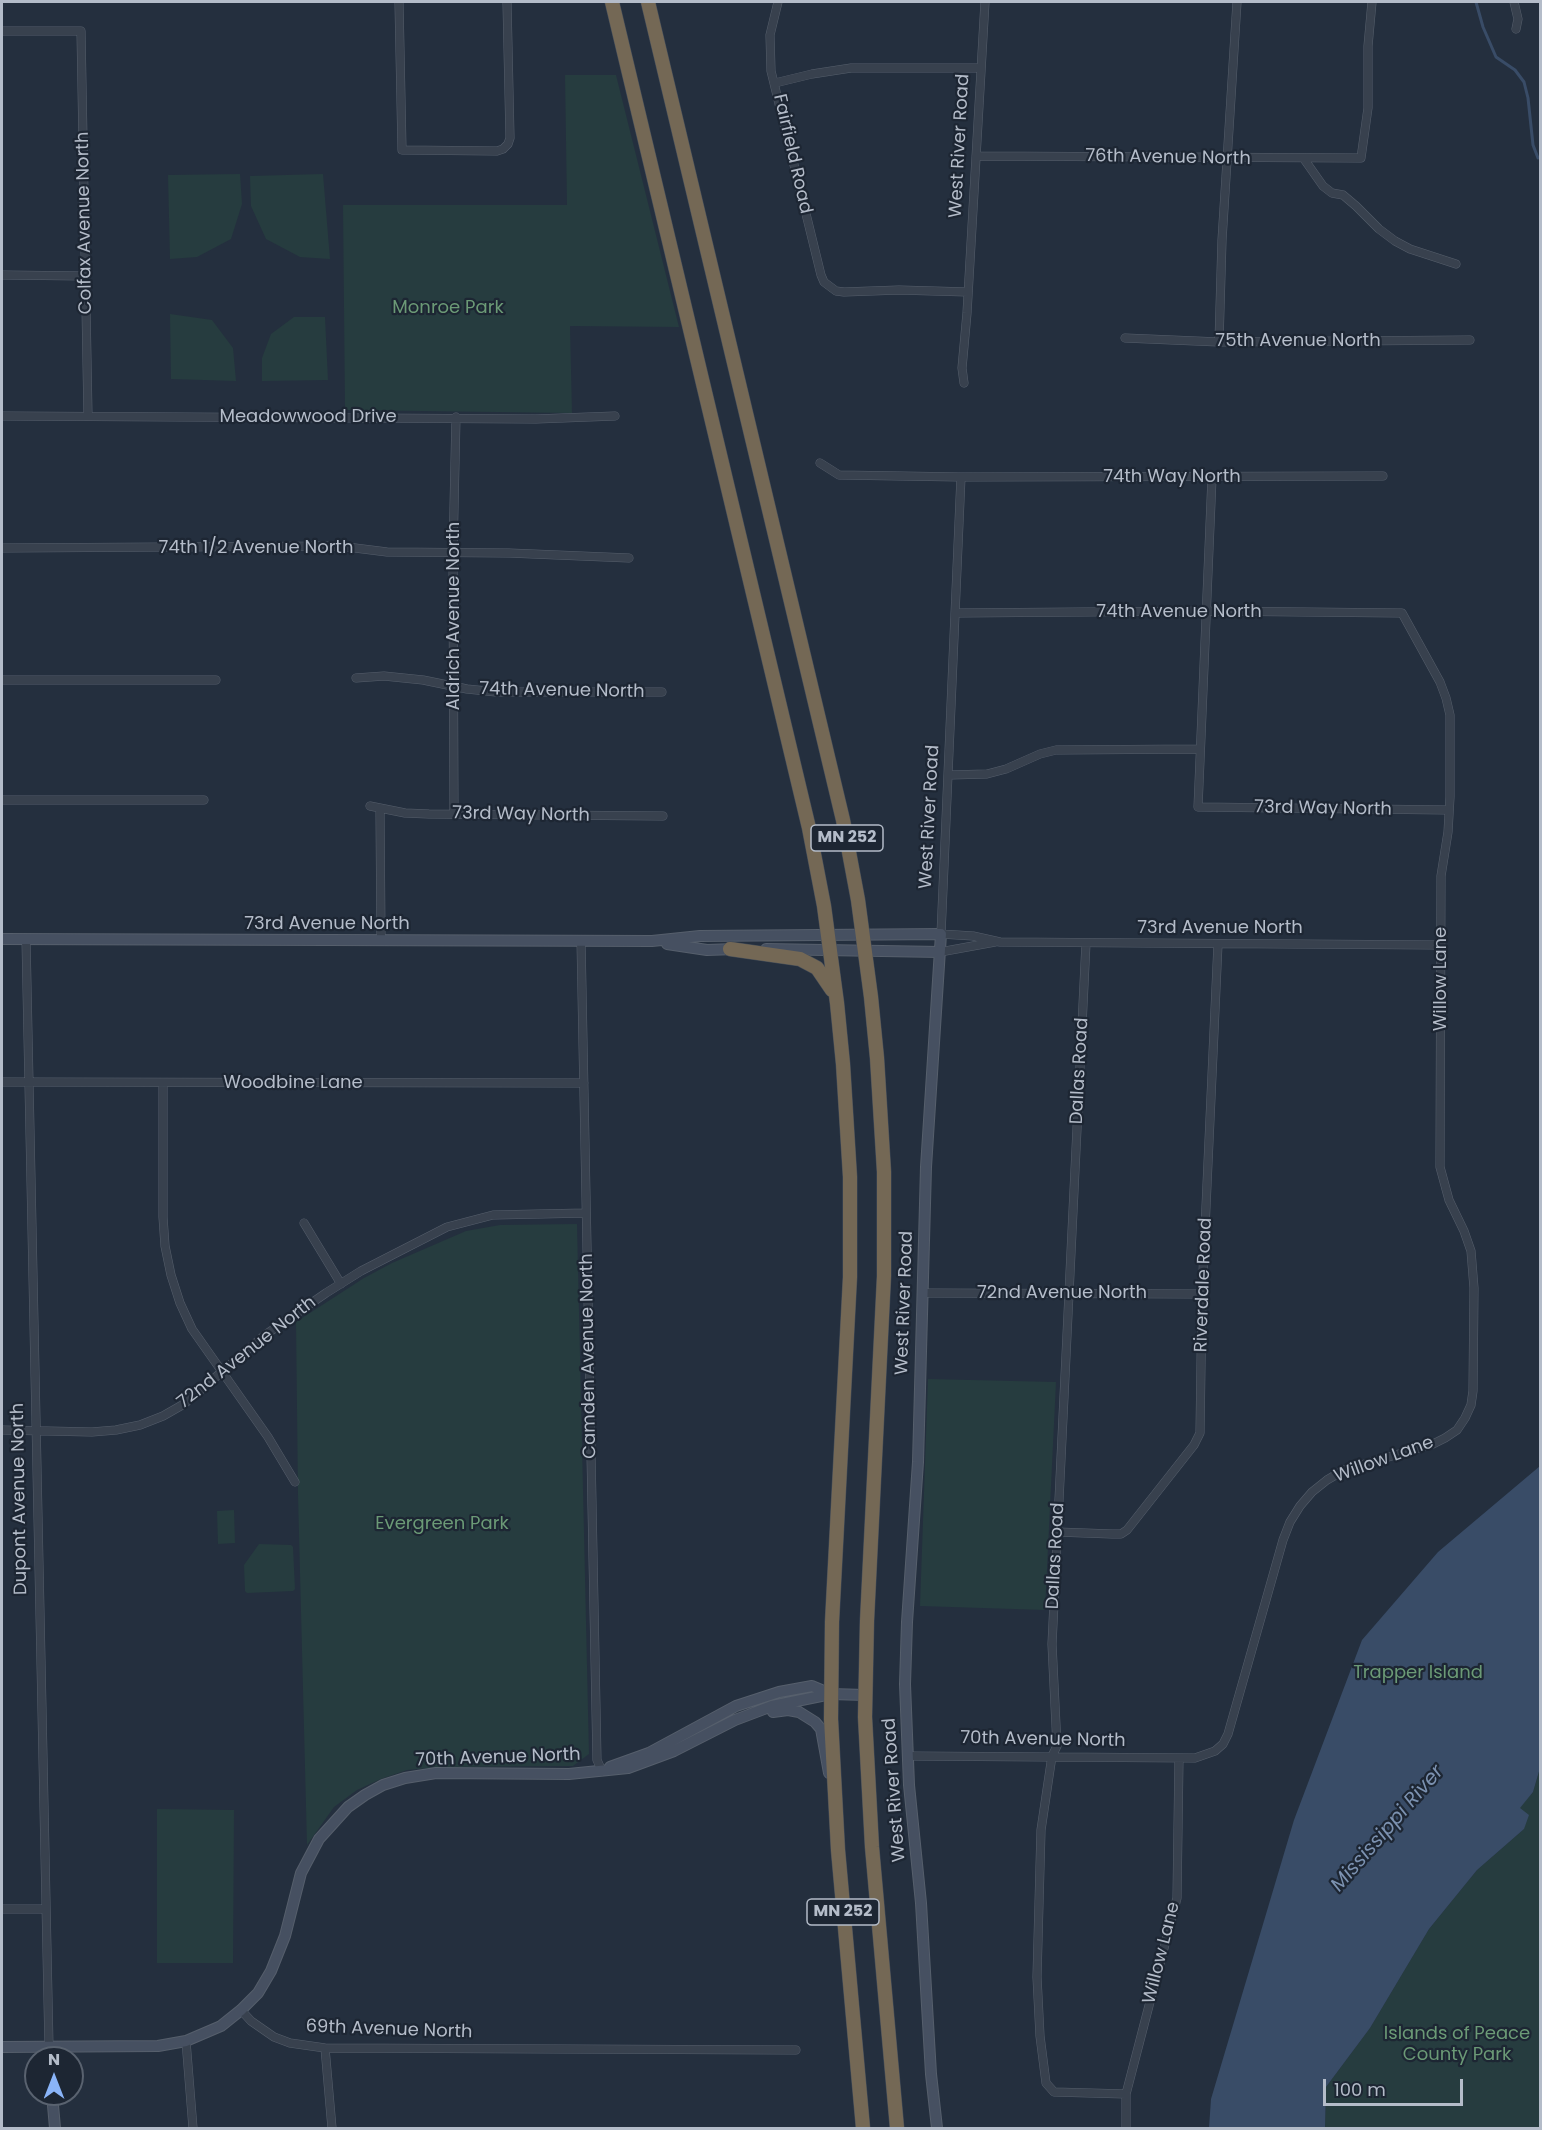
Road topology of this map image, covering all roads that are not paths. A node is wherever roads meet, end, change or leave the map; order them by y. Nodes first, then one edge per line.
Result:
1 (399, 2) edge
2 (507, 2) edge
3 (602, 2) edge
4 (612, 2) edge
5 (648, 2) edge
6 (777, 2) edge
7 (984, 2) edge
8 (1237, 2) edge
9 (1372, 2) edge
10 (1514, 2) edge
11 (1516, 29) dead end
12 (2, 31) edge
13 (624, 53) junction
14 (981, 68) junction
15 (775, 83) junction
16 (976, 156) junction
17 (1227, 159) junction
18 (1304, 159) junction
19 (1456, 264) dead end
20 (2, 275) edge
21 (85, 276) junction
22 (968, 292) junction
23 (1125, 338) dead end
24 (1470, 340) dead end
25 (1219, 342) junction
26 (964, 383) dead end
27 (2, 416) edge
28 (88, 416) junction
29 (615, 416) dead end
30 (456, 417) junction
31 (820, 463) dead end
32 (1383, 476) dead end
33 (961, 477) junction
34 (1212, 478) junction
35 (2, 548) edge
36 (453, 553) junction
37 (628, 558) dead end
38 (1207, 611) junction
39 (956, 613) junction
40 (1402, 613) joint
41 (356, 678) dead end
42 (2, 680) edge
43 (216, 680) dead end
44 (454, 687) junction
45 (662, 692) dead end
46 (1199, 749) junction
47 (948, 775) junction
48 (2, 800) edge
49 (204, 800) dead end
50 (369, 806) dead end
51 (380, 809) junction
52 (1449, 810) junction
53 (454, 814) junction
54 (663, 816) dead end
55 (828, 933) junction
56 (863, 933) junction
57 (941, 934) junction
58 (2, 939) edge
59 (26, 939) junction
60 (381, 940) junction
61 (581, 940) junction
62 (652, 941) junction
63 (1000, 942) junction
64 (1086, 943) junction
65 (1218, 944) junction
66 (1441, 945) junction
67 (730, 949) junction
68 (830, 950) junction
69 (865, 951) junction
70 (940, 952) junction
71 (836, 997) junction
72 (2, 1082) edge
73 (28, 1082) junction
74 (163, 1083) junction
75 (584, 1083) junction
76 (586, 1213) junction
77 (304, 1223) dead end
78 (341, 1284) junction
79 (922, 1293) junction
80 (1070, 1294) junction
81 (1202, 1294) junction
82 (222, 1372) junction
83 (2, 1430) edge
84 (35, 1431) junction
85 (295, 1482) dead end
86 (1057, 1532) junction
87 (831, 1694) junction
88 (865, 1695) junction
89 (735, 1720) junction
90 (907, 1755) junction
91 (1052, 1756) junction
92 (1179, 1758) junction
93 (602, 1771) junction
94 (834, 1798) junction
95 (2, 1908) edge
96 (45, 1909) junction
97 (241, 2010) junction
98 (186, 2041) junction
99 (49, 2046) edge
100 (2, 2047) edge
101 (325, 2048) junction
102 (24, 2049) edge
103 (84, 2050) edge
104 (796, 2050) dead end
105 (1126, 2094) junction
106 (53, 2106) edge
107 (55, 2128) edge
108 (193, 2128) edge
109 (332, 2128) edge
110 (863, 2128) edge
111 (897, 2128) edge
112 (937, 2128) edge
113 (1126, 2128) edge

1 - 2 street
3 - 13 highway
4 - 13 highway, MN 252
5 - 56 highway, MN 252
6 - 15 street, Fairfield Road
7 - 14 street, West River Road
8 - 17 street
9 - 18 street, 76th Avenue North
10 - 11 street
12 - 21 street, Colfax Avenue North
13 - 55 highway, MN 252
14 - 15 street
14 - 16 street, West River Road
15 - 22 street, Fairfield Road
16 - 17 street, 76th Avenue North
16 - 22 street, West River Road
17 - 18 street, 76th Avenue North
17 - 25 street
18 - 19 street
20 - 21 street
21 - 28 street, Colfax Avenue North
22 - 26 street
23 - 25 street, 75th Avenue North
24 - 25 street, 75th Avenue North
27 - 28 street, Meadowwood Drive
28 - 30 street, Meadowwood Drive
29 - 30 street, Meadowwood Drive
30 - 36 street, Aldrich Avenue North
31 - 33 street, 74th Way North
32 - 34 street, 74th Way North
33 - 34 street, 74th Way North
33 - 39 street, West River Road
34 - 38 street
35 - 36 street, 74th 1/2 Avenue North
36 - 37 street, 74th 1/2 Avenue North
36 - 44 street, Aldrich Avenue North
38 - 39 street, 74th Avenue North
38 - 40 street, 74th Avenue North
38 - 46 street
39 - 47 street, West River Road
40 - 52 street, Willow Lane
41 - 44 street, 74th Avenue North
42 - 43 street
44 - 45 street, 74th Avenue North
44 - 53 street, Aldrich Avenue North
46 - 47 street
46 - 52 street, 73rd Way North
47 - 57 street, West River Road
48 - 49 street
50 - 51 street, 73rd Way North
51 - 53 street, 73rd Way North
51 - 60 street
52 - 66 street, Willow Lane
53 - 54 street, 73rd Way North
55 - 56 street, 73rd Avenue North
55 - 62 street, 73rd Avenue North
55 - 68 highway, MN 252
56 - 57 street, 73rd Avenue North
56 - 69 highway, MN 252
57 - 63 street, 73rd Avenue North
57 - 70 street, West River Road
58 - 59 street, 73rd Avenue North
59 - 60 street, 73rd Avenue North
59 - 73 street, Dupont Avenue North
60 - 61 street, 73rd Avenue North
61 - 62 street, 73rd Avenue North
61 - 75 street, Camden Avenue North
62 - 67 street, 73rd Avenue North
63 - 64 street, 73rd Avenue North
63 - 70 street, 73rd Avenue North
64 - 65 street, 73rd Avenue North
64 - 80 street, Dallas Road
65 - 66 street, 73rd Avenue North
65 - 81 street, Riverdale Road
66 - 92 street, Willow Lane
67 - 68 street, 73rd Avenue North
67 - 71 highway
68 - 69 street, 73rd Avenue North
68 - 71 highway, MN 252
69 - 70 street, 73rd Avenue North
69 - 88 highway, MN 252
70 - 79 street, West River Road
71 - 87 highway, MN 252
72 - 73 street, Woodbine Lane
73 - 74 street, Woodbine Lane
73 - 84 street, Dupont Avenue North
74 - 75 street, Woodbine Lane
74 - 82 street
75 - 76 street, Camden Avenue North
76 - 78 street, 72nd Avenue North
76 - 93 street, Camden Avenue North
77 - 78 street
78 - 82 street, 72nd Avenue North
79 - 80 street, 72nd Avenue North
79 - 90 street, West River Road
80 - 81 street, 72nd Avenue North
80 - 86 street, Dallas Road
81 - 86 street, Riverdale Road
82 - 84 street, 72nd Avenue North
82 - 85 street
83 - 84 street, 72nd Avenue North
84 - 96 street, Dupont Avenue North
86 - 91 street, Dallas Road
87 - 88 street, 70th Avenue North
87 - 89 street, 70th Avenue North
87 - 93 street, 70th Avenue North
87 - 94 highway, MN 252
88 - 111 highway, MN 252
89 - 93 street, 70th Avenue North
89 - 94 street
90 - 91 street, 70th Avenue North
90 - 112 street, West River Road
91 - 92 street, 70th Avenue North
91 - 105 street, Dallas Road
92 - 105 street, Willow Lane
93 - 97 street, 70th Avenue North
94 - 110 highway, MN 252
95 - 96 street
96 - 99 street, Dupont Avenue North
97 - 98 street
97 - 101 street, 69th Avenue North
98 - 103 street
98 - 108 street
100 - 102 street
101 - 104 street, 69th Avenue North
101 - 109 street
105 - 113 street, Willow Lane
106 - 107 street

